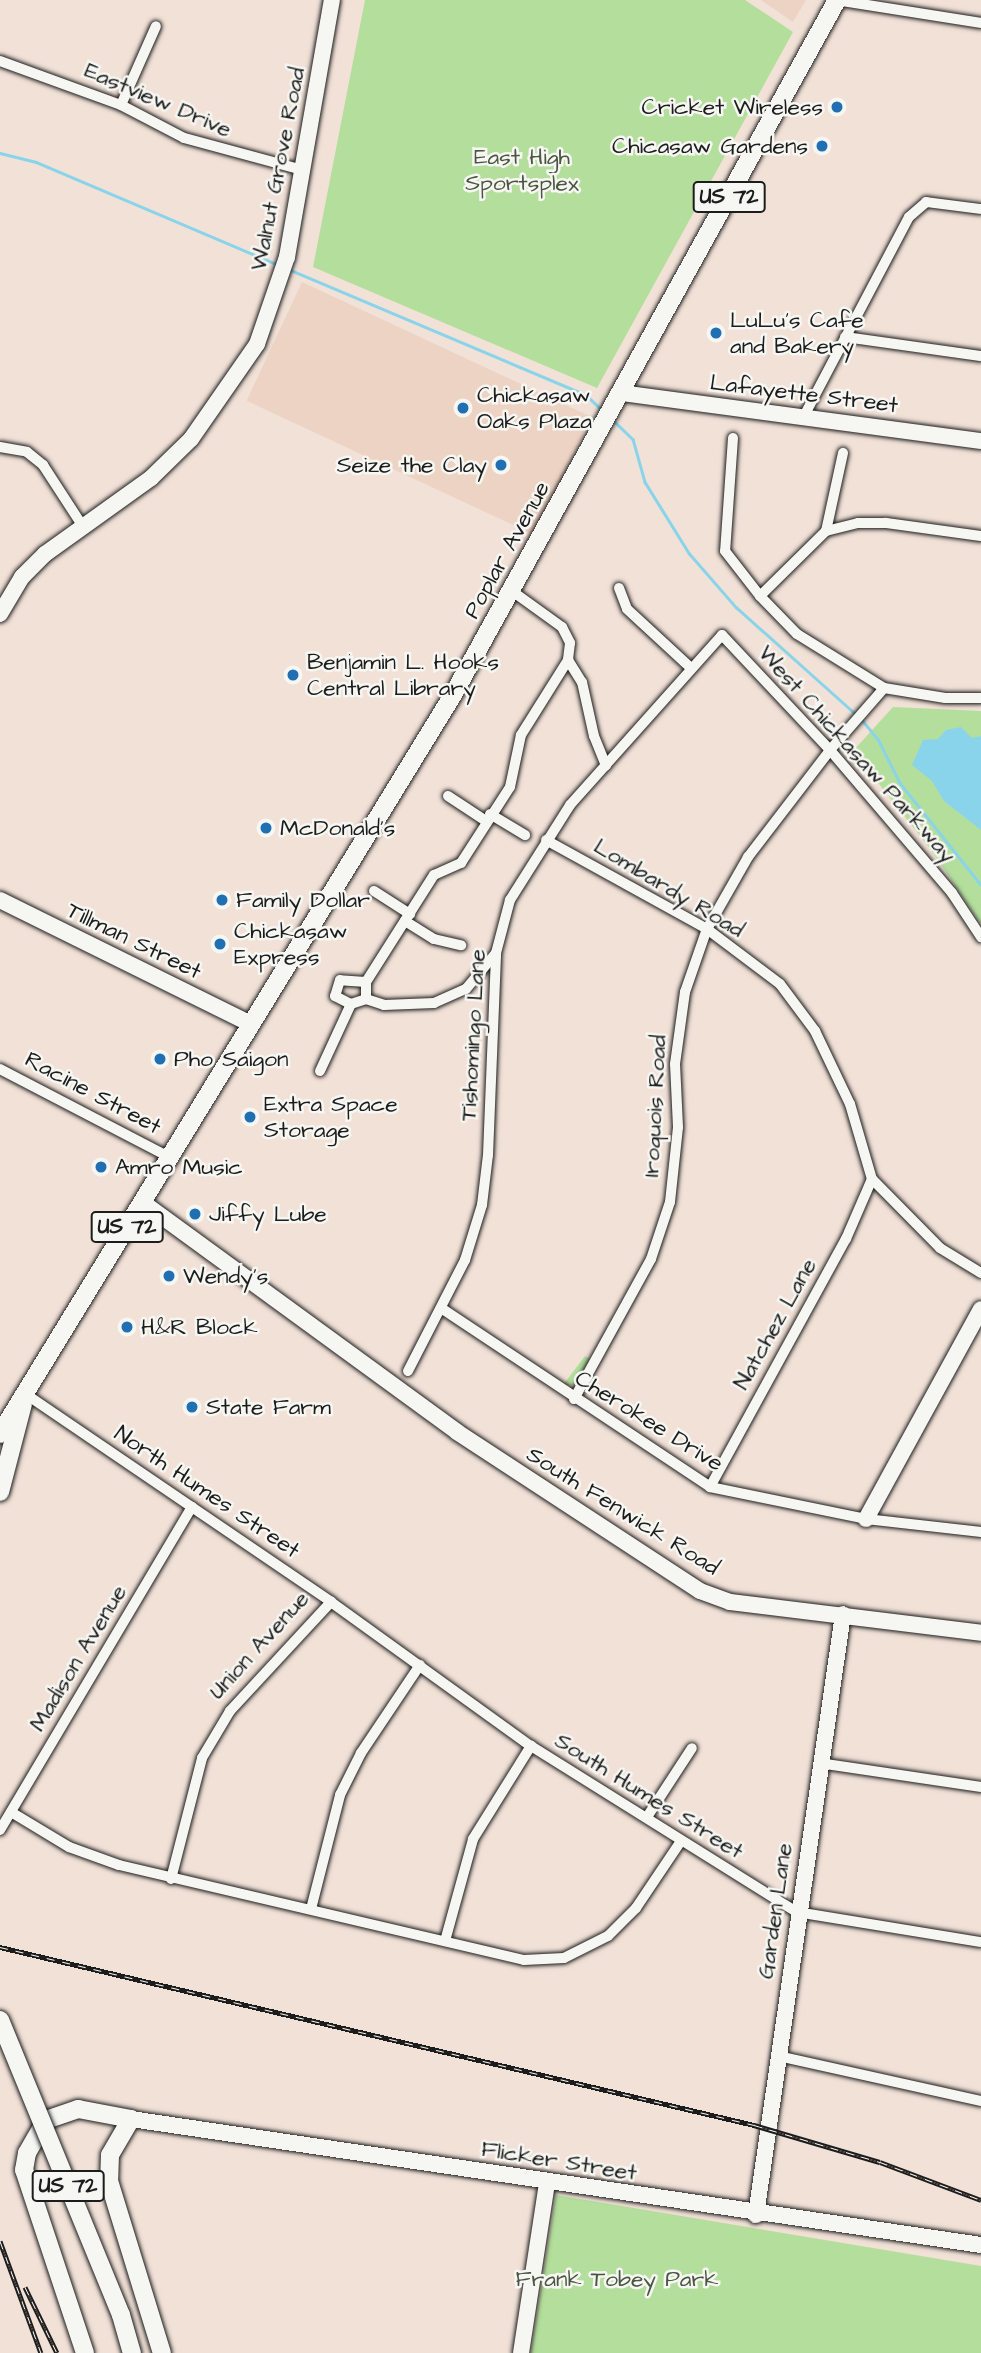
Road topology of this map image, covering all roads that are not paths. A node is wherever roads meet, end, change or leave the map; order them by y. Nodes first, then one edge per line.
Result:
1 (332, 0) edge
2 (836, 0) edge
3 (981, 23) edge
4 (156, 26) dead end
5 (0, 61) edge
6 (121, 105) junction
7 (303, 170) junction
8 (981, 209) edge
9 (845, 337) junction
10 (981, 356) edge
11 (621, 393) junction
12 (804, 416) junction
13 (733, 438) dead end
14 (981, 441) edge
15 (0, 447) edge
16 (843, 453) dead end
17 (82, 525) junction
18 (826, 531) junction
19 (981, 536) edge
20 (620, 588) dead end
21 (512, 591) junction
22 (760, 596) junction
23 (0, 614) edge
24 (722, 635) joint
25 (568, 660) junction
26 (691, 668) junction
27 (884, 688) junction
28 (981, 698) edge
29 (830, 750) junction
30 (606, 766) junction
31 (448, 796) dead end
32 (488, 817) junction
33 (525, 835) dead end
34 (546, 840) junction
35 (374, 891) dead end
36 (0, 900) edge
37 (407, 917) junction
38 (707, 929) junction
39 (981, 937) edge
40 (461, 945) dead end
41 (496, 953) junction
42 (366, 982) junction
43 (366, 999) junction
44 (351, 1004) junction
45 (249, 1023) junction
46 (0, 1069) edge
47 (320, 1071) dead end
48 (167, 1156) junction
49 (872, 1179) junction
50 (142, 1202) junction
51 (981, 1273) edge
52 (441, 1308) junction
53 (981, 1309) edge
54 (408, 1371) dead end
55 (24, 1394) junction
56 (574, 1399) junction
57 (0, 1412) edge
58 (0, 1434) edge
59 (710, 1488) junction
60 (0, 1492) edge
61 (192, 1507) junction
62 (866, 1519) junction
63 (981, 1532) edge
64 (331, 1602) junction
65 (843, 1614) junction
66 (365, 1626) joint
67 (981, 1633) edge
68 (420, 1665) junction
69 (531, 1746) junction
70 (692, 1748) dead end
71 (819, 1763) junction
72 (981, 1787) edge
73 (11, 1812) junction
74 (647, 1817) junction
75 (0, 1830) edge
76 (681, 1841) junction
77 (171, 1879) junction
78 (311, 1909) junction
79 (797, 1912) junction
80 (446, 1941) junction
81 (981, 1942) edge
82 (0, 2020) edge
83 (778, 2056) junction
84 (981, 2101) edge
85 (131, 2119) junction
86 (547, 2183) junction
87 (757, 2215) junction
88 (981, 2245) edge
89 (85, 2353) edge
90 (132, 2353) edge
91 (162, 2353) edge
92 (521, 2353) edge

1 - 7 street, Walnut Grove Road
2 - 3 street
2 - 11 main road, Poplar Avenue / US 72
4 - 6 street
5 - 6 street, Eastview Drive
6 - 7 street, Eastview Drive
7 - 17 street, Walnut Grove Road
8 - 9 street
9 - 10 street
9 - 12 street
11 - 12 street, Lafayette Street
11 - 21 main road, Poplar Avenue / US 72
12 - 14 street, Lafayette Street
13 - 22 street
15 - 17 street
16 - 18 street
17 - 23 street, Walnut Grove Road
18 - 19 street
18 - 22 street
20 - 26 street
21 - 25 street
21 - 45 main road, Poplar Avenue / US 72
22 - 27 street
24 - 26 street, Tishomingo Lane
24 - 29 street, West Chickasaw Parkway
25 - 30 street
25 - 32 street
26 - 30 street, Tishomingo Lane
27 - 28 street
27 - 29 street, Iroquois Road
29 - 38 street, Iroquois Road
29 - 39 street, West Chickasaw Parkway
30 - 34 street, Tishomingo Lane
31 - 32 street
32 - 33 street
32 - 37 street
34 - 38 street, Lombardy Road
34 - 41 street, Tishomingo Lane
35 - 37 street
36 - 45 street, Tillman Street
37 - 40 street
37 - 42 street
38 - 49 street, Lombardy Road
38 - 56 street, Iroquois Road
41 - 43 street
41 - 52 street, Tishomingo Lane
42 - 43 street
42 - 44 street
43 - 44 street
44 - 47 street
45 - 48 main road, Poplar Avenue / US 72
46 - 48 street, Racine Street
48 - 50 main road, Poplar Avenue / US 72
49 - 51 street, Lombardy Road
49 - 59 street, Natchez Lane
50 - 55 main road, Poplar Avenue / US 72
50 - 65 street, South Fenwick Road
52 - 54 street, Tishomingo Lane
52 - 56 street, Cherokee Drive
53 - 62 street
55 - 57 main road, US 72
55 - 58 main road, Poplar Avenue
55 - 60 main road, US 72
55 - 61 street, North Humes Street
56 - 59 street, Cherokee Drive
59 - 62 street, Cherokee Drive
61 - 64 street, North Humes Street
61 - 73 street, Madison Avenue
62 - 63 street, Cherokee Drive
64 - 66 street, North Humes Street
64 - 77 street, Union Avenue
65 - 67 street, South Fenwick Road
65 - 71 street, Garden Lane
66 - 68 street, South Humes Street
68 - 69 street, South Humes Street
68 - 78 street
69 - 74 street, South Humes Street
69 - 80 street
70 - 74 street
71 - 72 street
71 - 79 street, Garden Lane
73 - 75 street, Madison Avenue
73 - 77 street
74 - 76 street, South Humes Street
76 - 79 street, South Humes Street
76 - 80 street
77 - 78 street
78 - 80 street
79 - 81 street, South Humes Street
79 - 83 street, Garden Lane
82 - 90 main road, US 72, bridge
83 - 84 street
83 - 87 street, Garden Lane
85 - 86 street, Flicker Street
85 - 89 main road
85 - 91 main road
86 - 87 street, Flicker Street
86 - 92 street
87 - 88 street, Flicker Street

